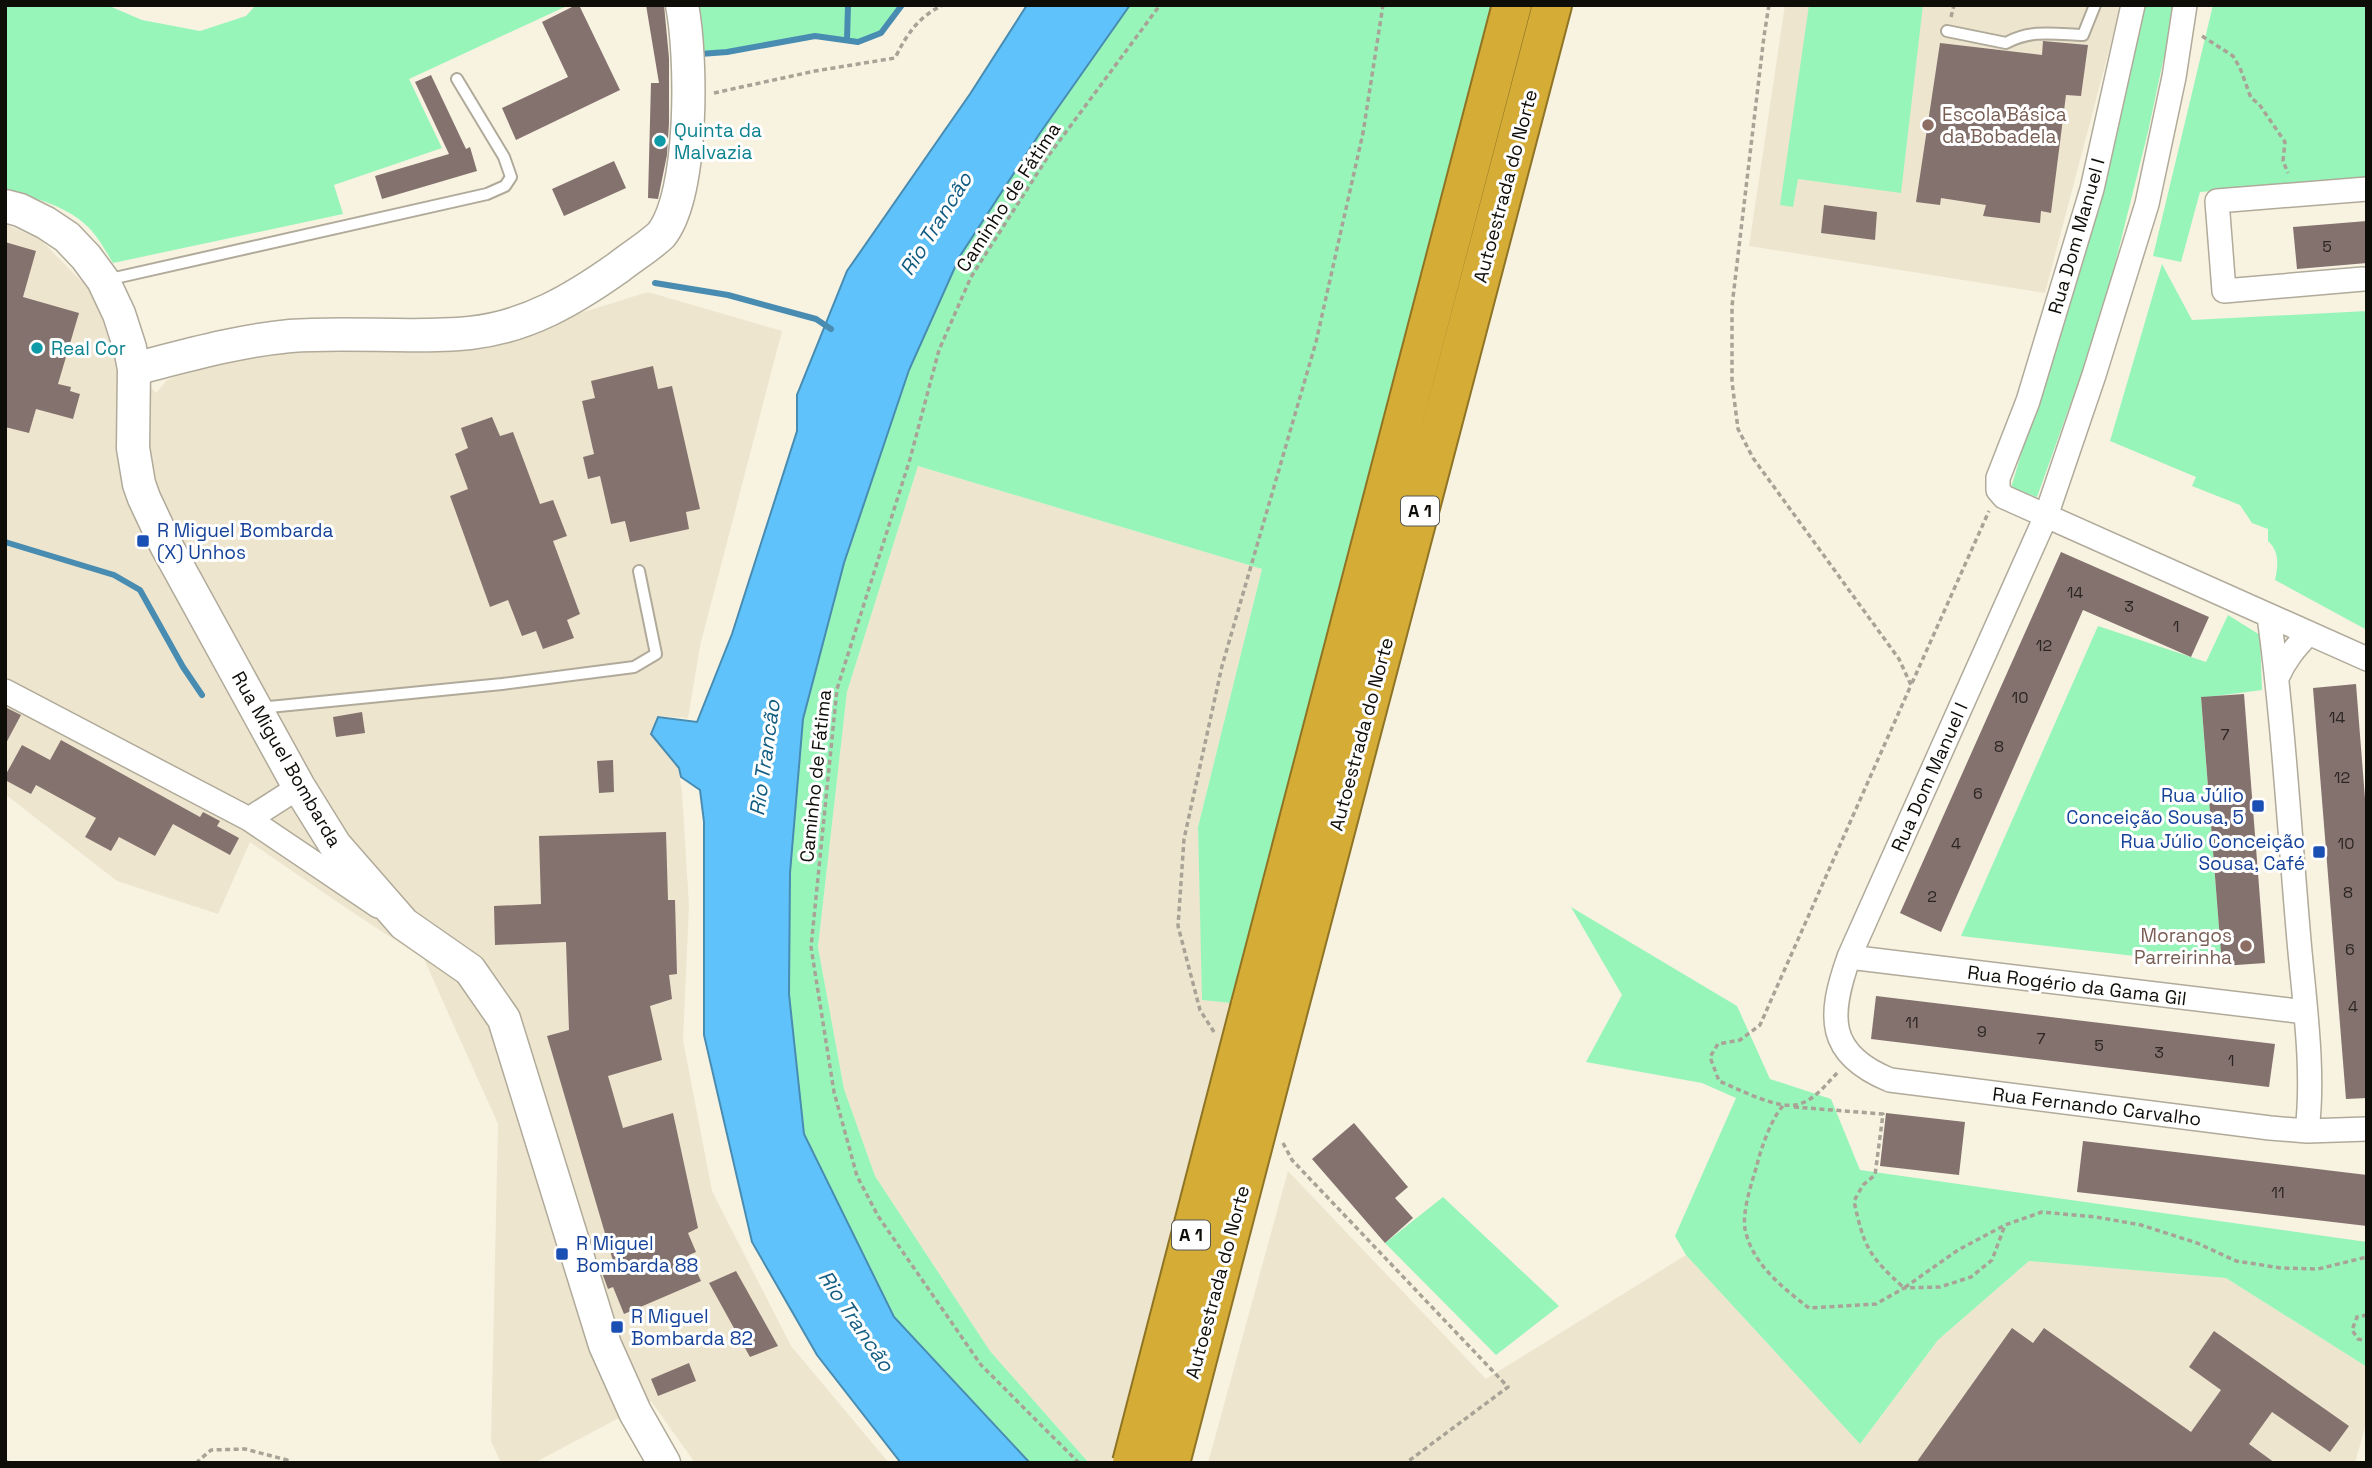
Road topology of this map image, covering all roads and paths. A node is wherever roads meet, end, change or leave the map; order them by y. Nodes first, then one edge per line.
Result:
1 (682, 5) edge
2 (943, 5) edge
3 (1160, 5) edge
4 (1383, 5) edge
5 (1512, 5) edge
6 (1552, 5) edge
7 (1769, 5) edge
8 (2095, 5) edge
9 (2133, 5) edge
10 (2184, 15) edge
11 (1947, 31) dead end
12 (457, 79) dead end
13 (688, 99) junction
14 (2367, 189) edge
15 (2305, 194) junction
16 (5, 206) edge
17 (2363, 279) dead end
18 (103, 280) junction
19 (134, 369) junction
20 (1998, 490) junction
21 (2046, 516) junction
22 (639, 571) dead end
23 (2269, 615) junction
24 (2309, 633) junction
25 (2367, 659) edge
26 (2277, 678) junction
27 (1911, 685) junction
28 (5, 691) edge
29 (257, 708) junction
30 (299, 787) junction
31 (249, 819) junction
32 (404, 924) junction
33 (1849, 957) junction
34 (1268, 1012) junction
35 (2305, 1012) junction
36 (1214, 1032) dead end
37 (1847, 1050) junction
38 (1781, 1106) junction
39 (2367, 1129) edge
40 (2307, 1130) junction
41 (1282, 1142) dead end
42 (2005, 1225) junction
43 (2367, 1256) edge
44 (1904, 1288) junction
45 (2367, 1315) edge
46 (2367, 1341) edge
47 (196, 1463) edge
48 (289, 1463) edge
49 (664, 1463) edge
50 (1079, 1463) edge
51 (1132, 1463) edge
52 (1170, 1463) edge
53 (1406, 1463) edge

1 - 13 main road
2 - 13 path
3 - 50 path, Caminho de Fátima
4 - 36 path
5 - 34 highway, Autoestrada do Norte / A 1
6 - 34 highway, Autoestrada do Norte / A 1
7 - 27 path
8 - 11 lane
9 - 20 street, Rua Dom Manuel I
10 - 15 path
10 - 21 street, Rua Dom Manuel I
12 - 18 lane
13 - 19 main road
14 - 15 street
15 - 17 street
16 - 18 main road, Rua Miguel Bombarda
18 - 19 main road, Rua Miguel Bombarda
19 - 29 main road, Rua Miguel Bombarda
20 - 21 street
20 - 27 path
21 - 23 street
21 - 33 street, Rua Dom Manuel I
22 - 29 lane
23 - 24 street
23 - 26 street
24 - 25 street
24 - 26 street
26 - 35 street
27 - 38 path
28 - 31 street
29 - 30 main road, Rua Miguel Bombarda
30 - 31 street
30 - 32 main road, Rua Miguel Bombarda
31 - 32 street
32 - 49 main road, Rua Miguel Bombarda
33 - 35 street, Rua Rogério da Gama Gil
33 - 37 street, Rua Dom Manuel I
34 - 51 highway, Autoestrada do Norte / A 1, bridge
34 - 52 highway, Autoestrada do Norte / A 1, bridge
35 - 40 street
37 - 38 path
37 - 40 street, Rua Fernando Carvalho
38 - 44 path
38 - 44 path
39 - 40 street, Rua Fernando Carvalho
41 - 53 path
42 - 43 path
42 - 44 path
42 - 44 path
45 - 46 path
47 - 48 path

